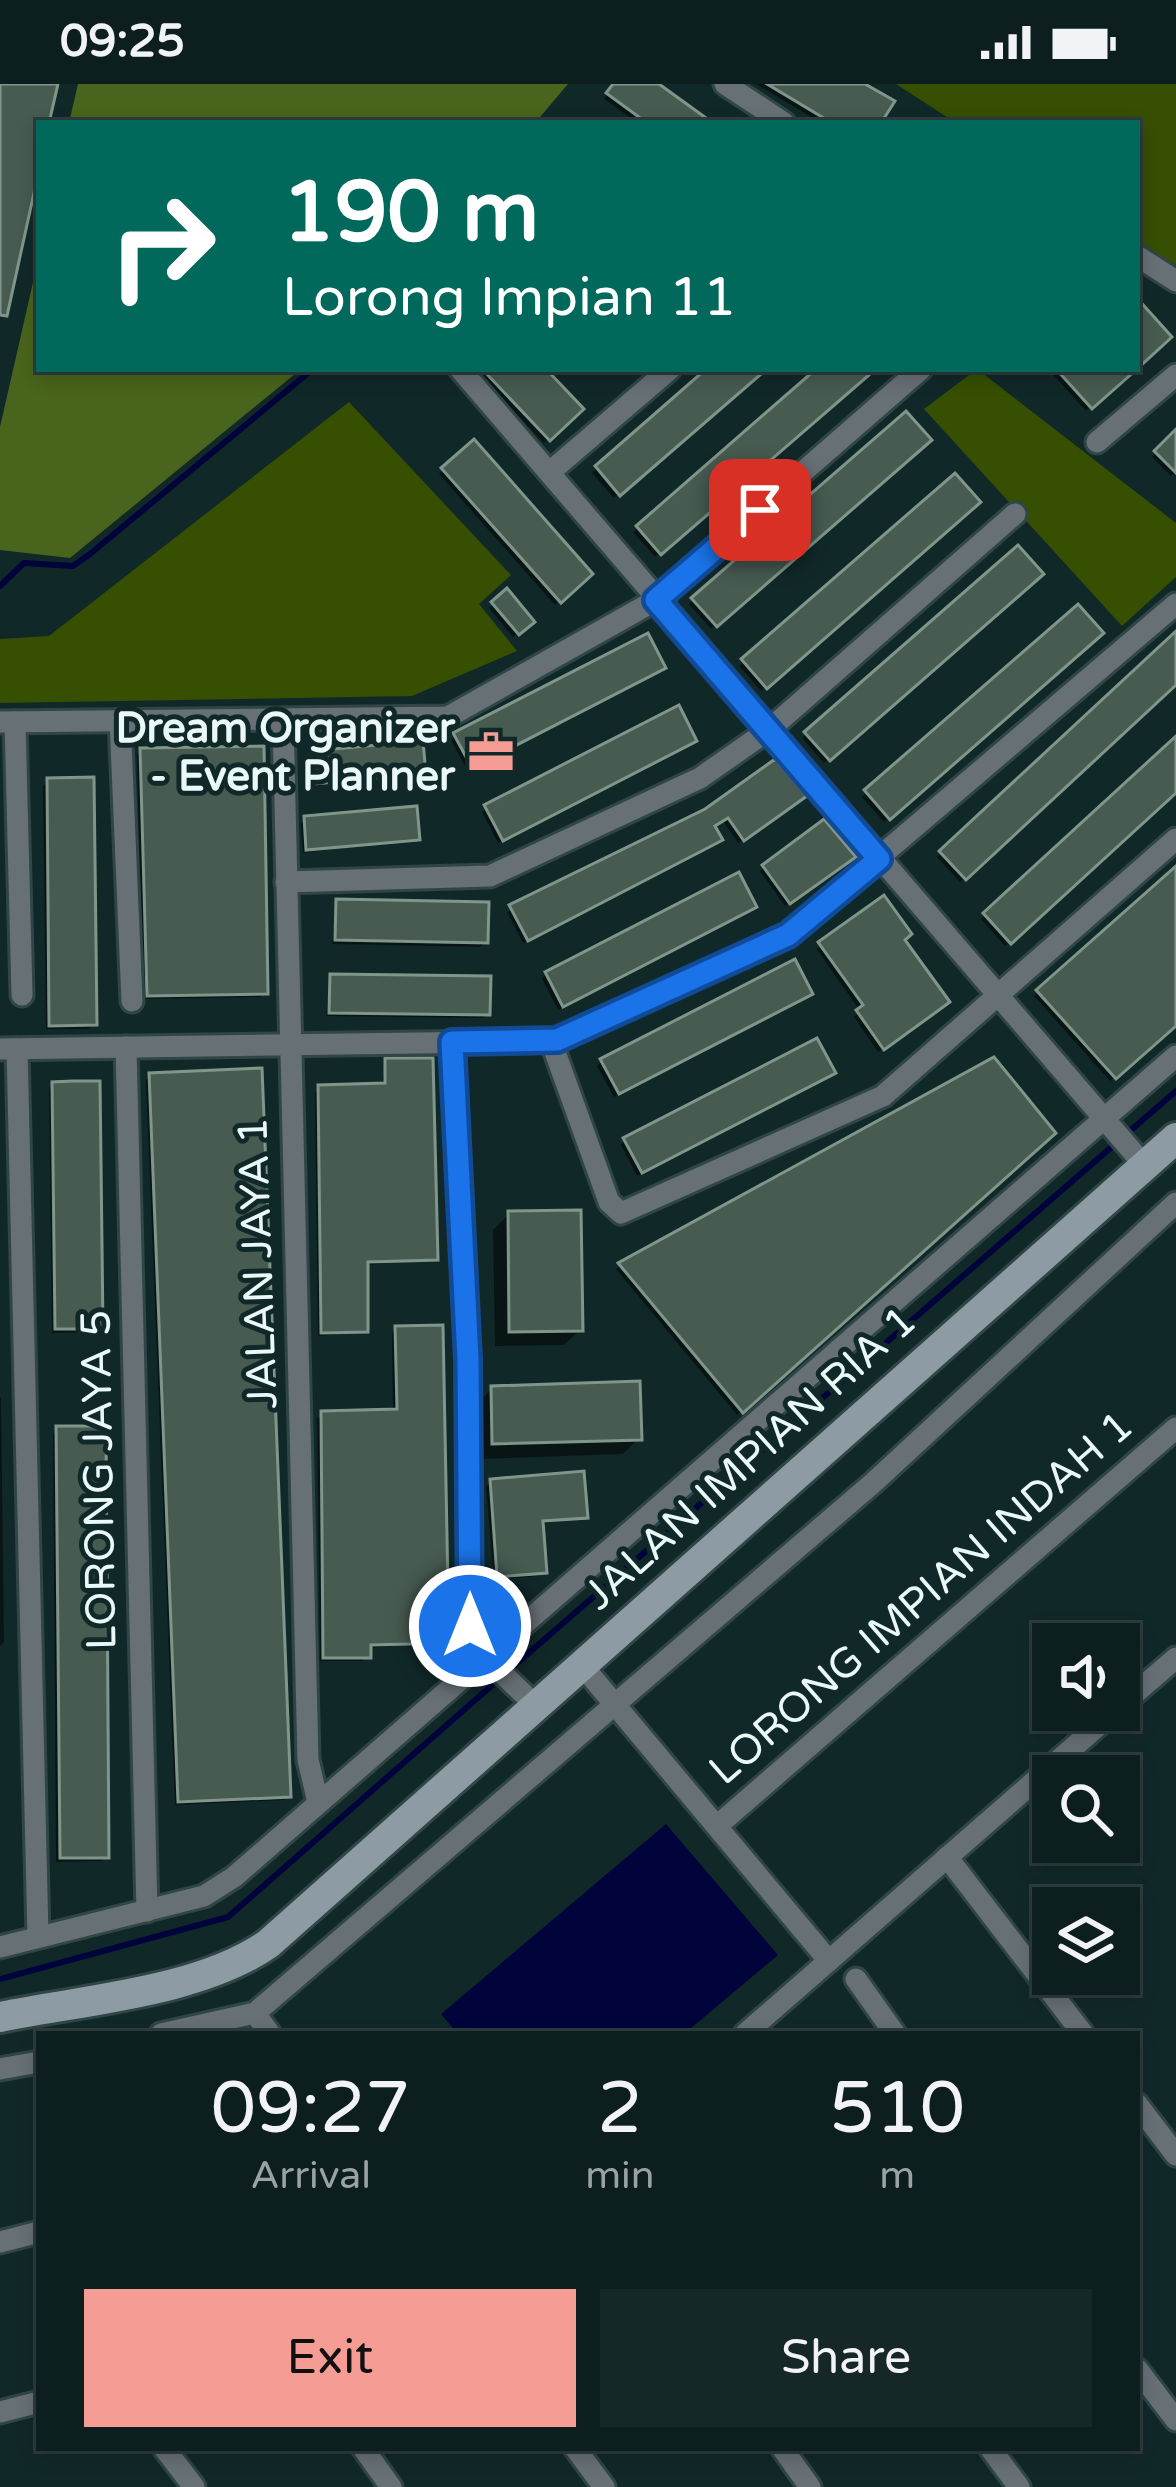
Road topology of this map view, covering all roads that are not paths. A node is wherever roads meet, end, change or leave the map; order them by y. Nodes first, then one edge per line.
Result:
1 (725, 84) edge
2 (779, 120) edge
3 (1140, 258) edge
4 (1176, 281) edge
5 (463, 372) edge
6 (667, 372) edge
7 (918, 372) edge
8 (1176, 375) edge
9 (1096, 442) dead end
10 (550, 472) junction
11 (1015, 514) dead end
12 (656, 600) junction
13 (1176, 604) edge
14 (120, 720) junction
15 (283, 720) junction
16 (8, 722) edge
17 (770, 729) junction
18 (1176, 839) edge
19 (879, 859) junction
20 (286, 882) junction
21 (997, 994) junction
22 (22, 995) dead end
23 (132, 1001) dead end
24 (551, 1041) junction
25 (452, 1042) junction
26 (288, 1045) junction
27 (126, 1047) junction
28 (9, 1049) edge
29 (1176, 1056) edge
30 (1108, 1122) junction
31 (1176, 1138) edge
32 (1137, 1156) junction
33 (1176, 1203) edge
34 (1176, 1428) edge
35 (1176, 1658) edge
36 (491, 1662) junction
37 (581, 1664) junction
38 (1140, 1689) edge
39 (526, 1696) junction
40 (617, 1708) junction
41 (1092, 1731) edge
42 (318, 1802) junction
43 (717, 1826) junction
44 (947, 1857) junction
45 (147, 1911) junction
46 (38, 1937) junction
47 (0, 1947) edge
48 (829, 1961) junction
49 (856, 1979) dead end
50 (254, 2013) junction
51 (0, 2017) edge
52 (174, 2031) edge
53 (268, 2031) edge
54 (748, 2031) edge
55 (893, 2031) edge
56 (1081, 2031) edge
57 (36, 2063) edge
58 (0, 2069) edge
59 (1140, 2108) edge
60 (1176, 2155) edge
61 (36, 2233) edge
62 (0, 2242) edge
63 (1140, 2372) edge
64 (36, 2403) edge
65 (0, 2412) edge
66 (1176, 2420) edge
67 (166, 2451) edge
68 (365, 2451) edge
69 (577, 2451) edge
70 (784, 2451) edge
71 (992, 2451) edge
72 (194, 2487) edge
73 (391, 2487) edge
74 (604, 2487) edge
75 (811, 2487) edge
76 (1019, 2487) edge

1 - 2 street
3 - 4 street
5 - 10 street
6 - 10 street
7 - 12 street
8 - 9 street
10 - 12 street
11 - 17 street
12 - 15 street
12 - 17 street
13 - 19 street
14 - 15 street
14 - 16 street
14 - 23 street
15 - 20 street, JALAN JAYA 1
16 - 22 street
17 - 19 street
17 - 20 street
18 - 21 street
19 - 21 street
19 - 24 street
20 - 26 street, JALAN JAYA 1
21 - 24 street
21 - 30 street
24 - 25 street
25 - 26 street
25 - 36 street
26 - 27 street
26 - 42 street, JALAN JAYA 1
27 - 28 street
27 - 45 street, LORONG JAYA 5
28 - 46 street
29 - 30 street
30 - 32 street
30 - 36 street
31 - 32 street, JALAN IMPIAN RIA 1
32 - 37 street, JALAN IMPIAN RIA 1
33 - 40 street
34 - 43 street, LORONG IMPIAN INDAH 1
35 - 38 street
36 - 39 street
36 - 42 street
37 - 39 street, JALAN IMPIAN RIA 1
37 - 40 street
39 - 51 street, JALAN IMPIAN RIA 1
40 - 43 street
40 - 50 street
41 - 44 street
42 - 45 street
43 - 48 street
44 - 48 street
44 - 56 street
45 - 46 street
46 - 47 street
48 - 54 street
49 - 55 street
50 - 52 street
50 - 53 street
57 - 58 street
59 - 60 street
61 - 62 street
63 - 66 street
64 - 65 street
67 - 72 street
68 - 73 street
69 - 74 street
70 - 75 street
71 - 76 street

